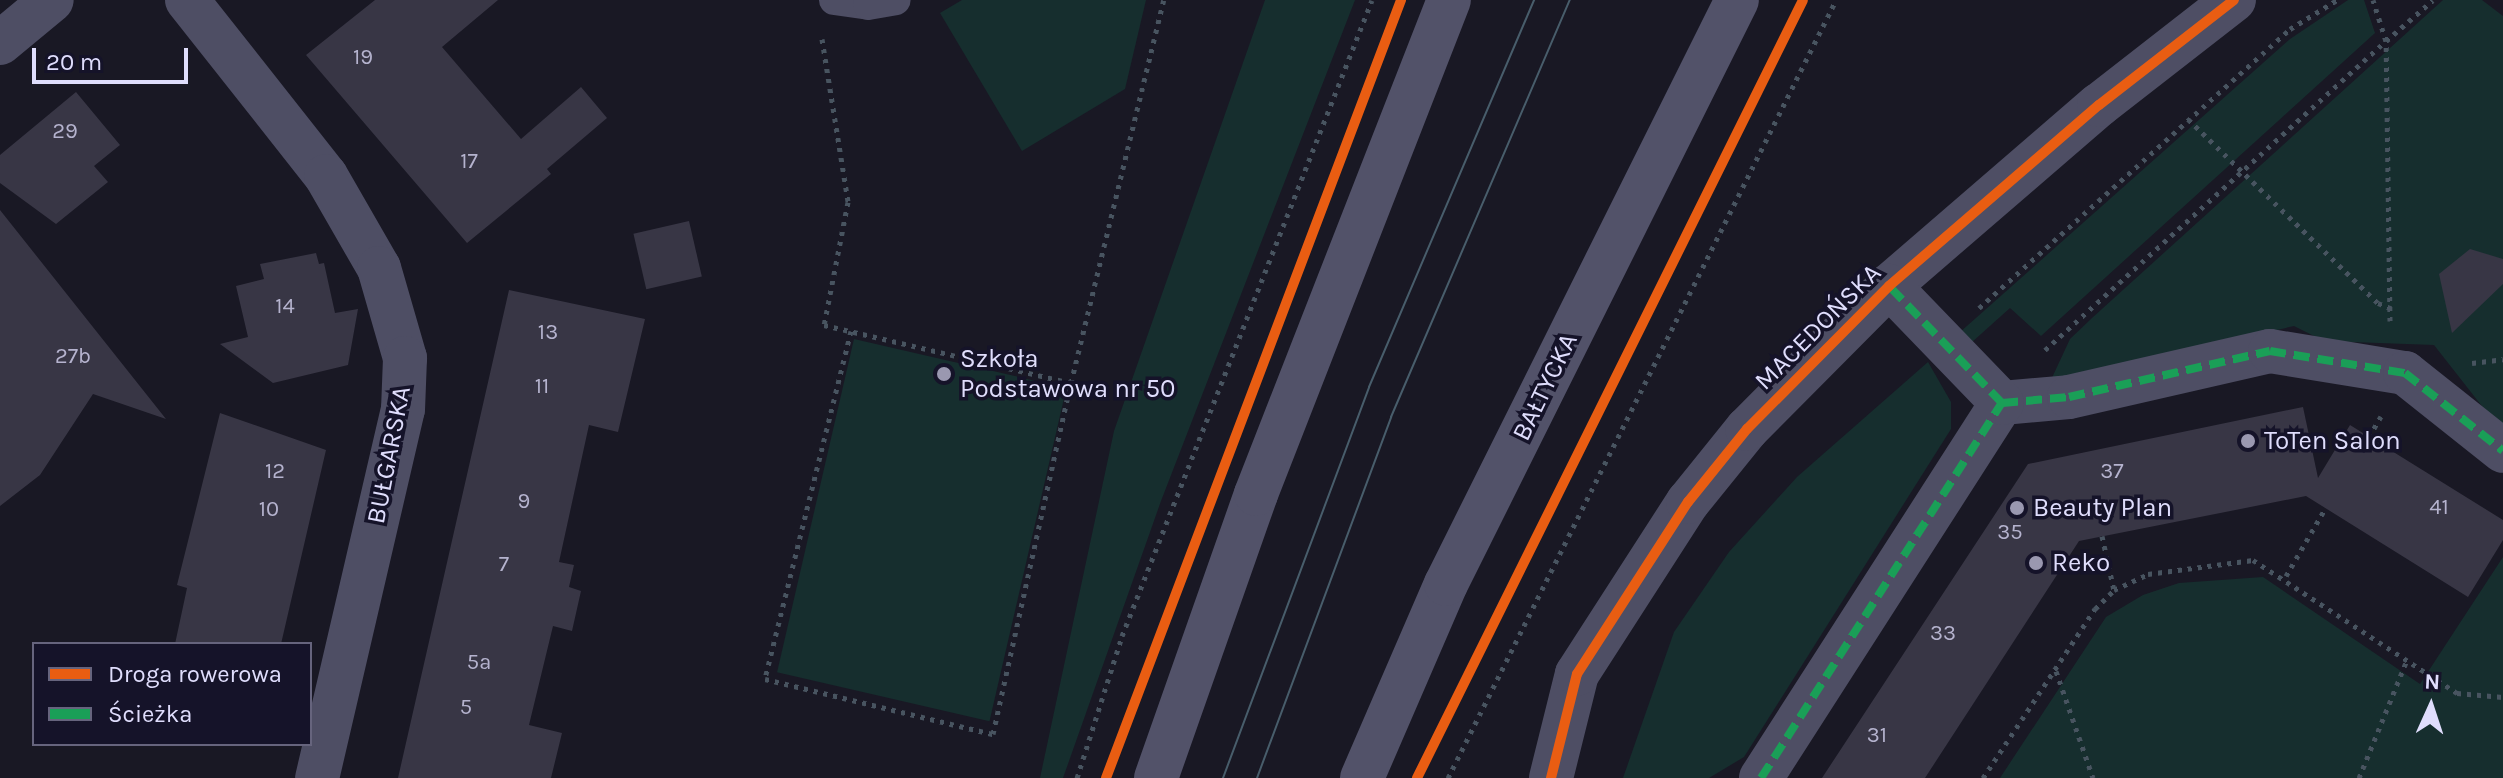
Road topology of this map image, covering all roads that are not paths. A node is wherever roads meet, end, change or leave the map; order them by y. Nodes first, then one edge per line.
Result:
1 (52, 0) edge
2 (187, 0) edge
3 (896, 0) edge
4 (1449, 0) edge
5 (1737, 0) edge
6 (2234, 0) edge
7 (836, 1) edge
8 (0, 43) edge
9 (1889, 286) junction
10 (2002, 403) junction
11 (2503, 451) edge
12 (317, 778) edge
13 (1156, 778) edge
14 (1362, 778) edge
15 (1551, 778) edge
16 (1761, 778) edge

1 - 8 street
2 - 12 street, BUŁGARSKA
3 - 7 lane
4 - 13 main road
5 - 14 main road, BAŁTYCKA
6 - 9 street, MACEDOŃSKA
9 - 10 street, MACEDOŃSKA
9 - 15 street, MACEDOŃSKA
10 - 11 street
10 - 16 street

